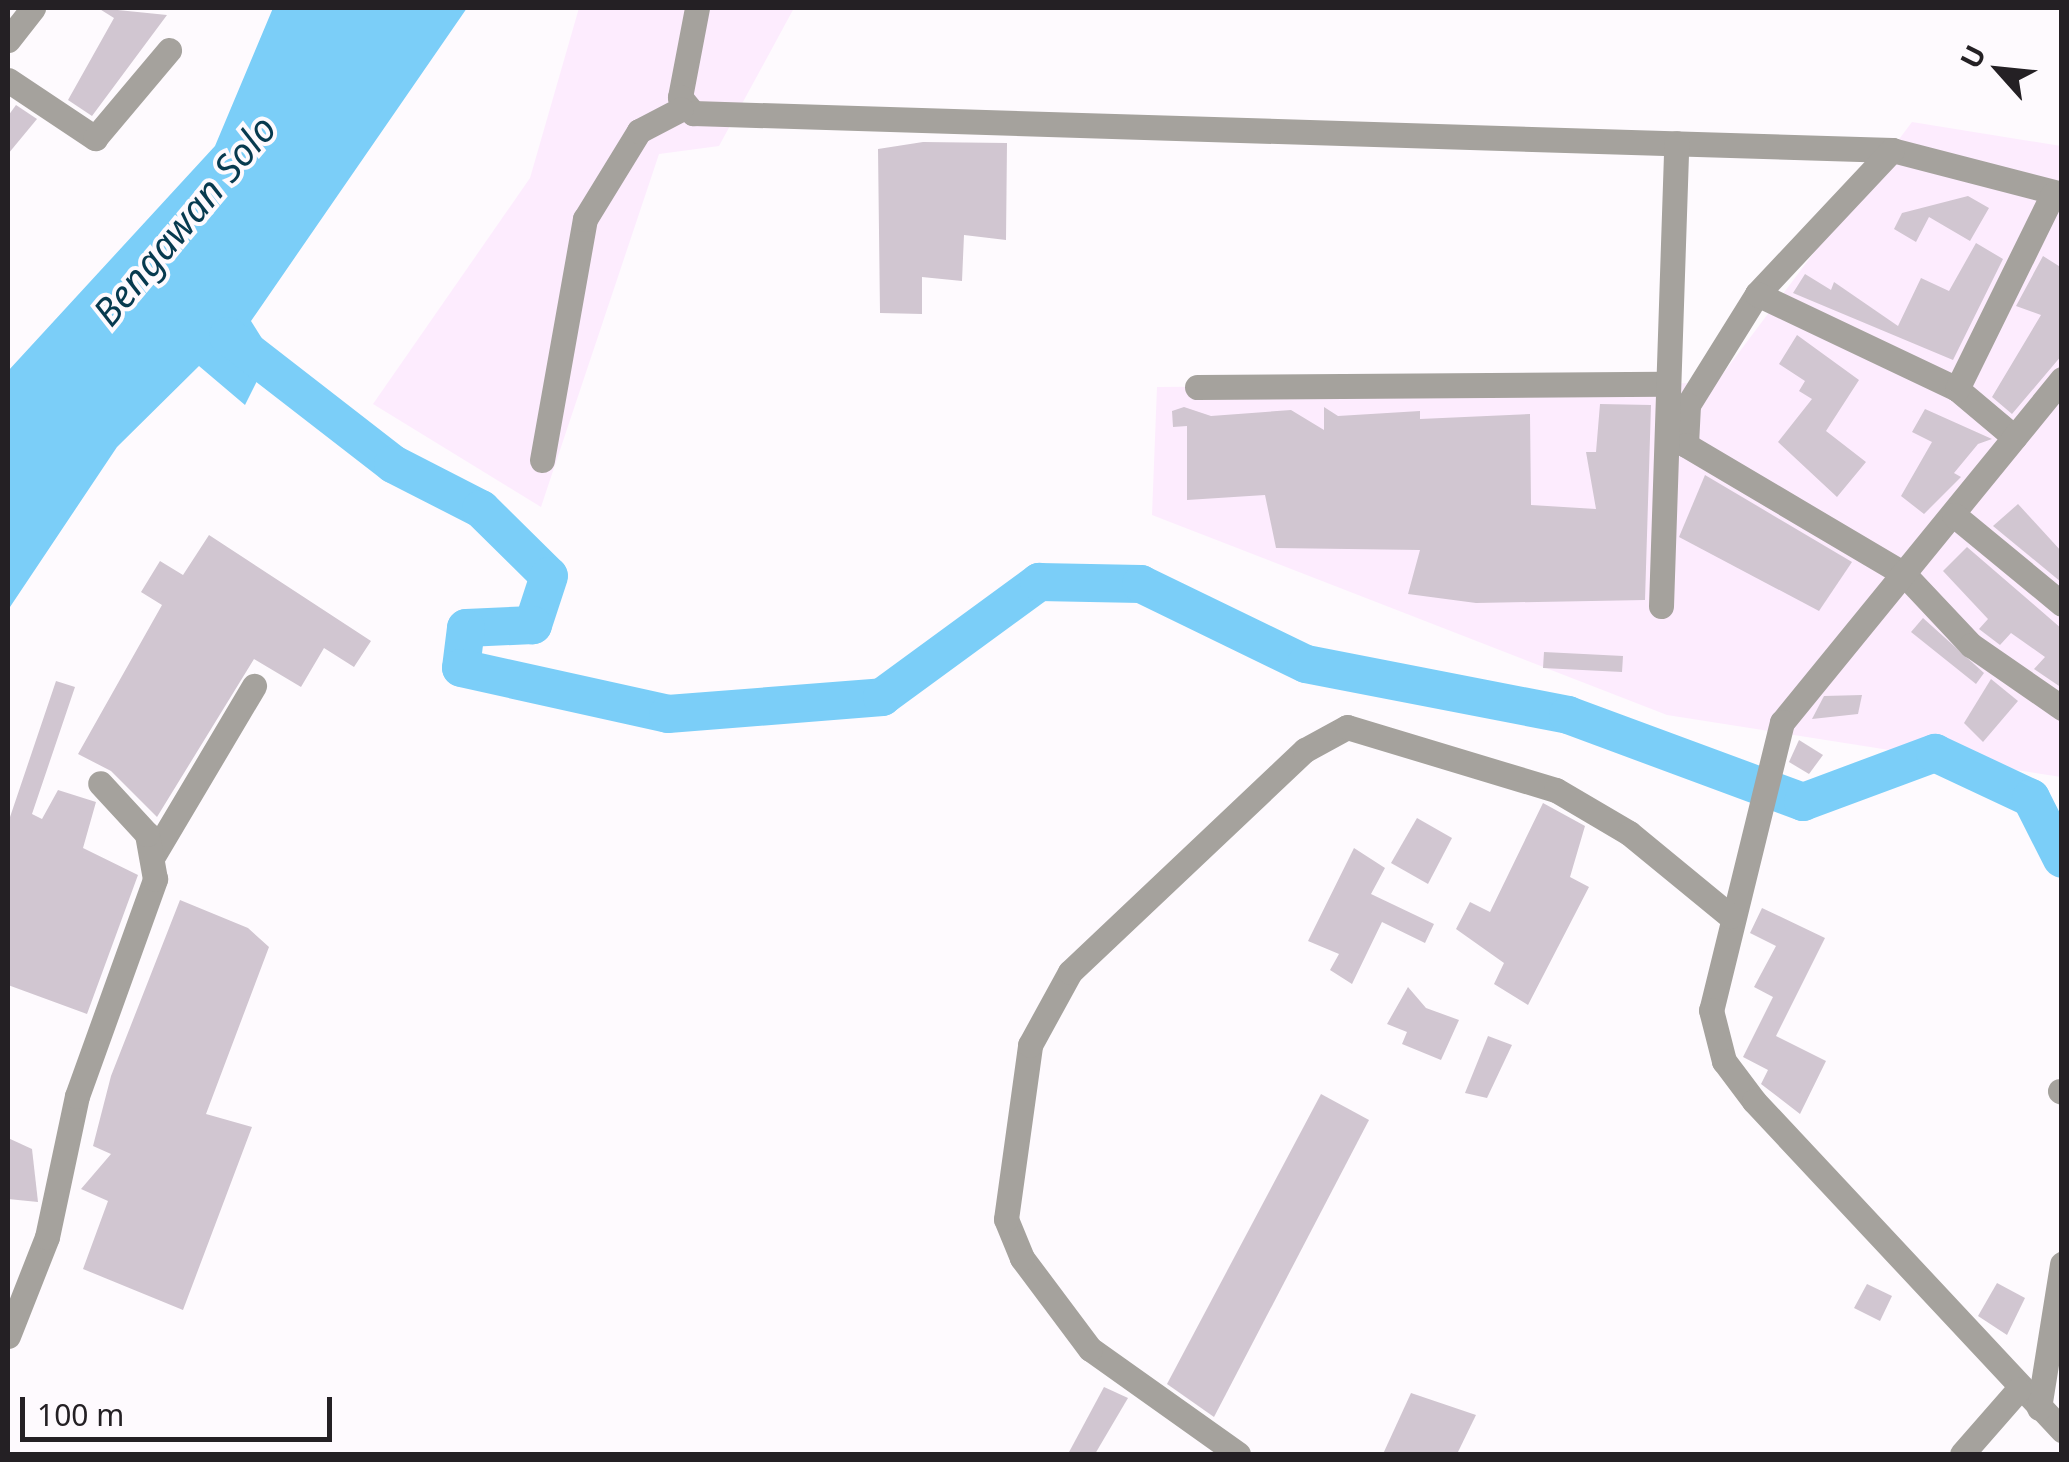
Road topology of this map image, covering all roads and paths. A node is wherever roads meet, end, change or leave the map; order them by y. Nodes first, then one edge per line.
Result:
1 (33, 8) edge
2 (697, 8) edge
3 (8, 40) edge
4 (169, 50) dead end
5 (8, 80) edge
6 (681, 109) junction
7 (1676, 143) junction
8 (1892, 150) junction
9 (2058, 194) edge
10 (1757, 294) junction
11 (2062, 380) edge
12 (1663, 384) junction
13 (1197, 387) dead end
14 (1957, 389) junction
15 (2014, 437) junction
16 (542, 460) dead end
17 (1954, 515) junction
18 (1904, 574) junction
19 (2062, 604) edge
20 (1661, 606) dead end
21 (254, 686) dead end
22 (2062, 708) edge
23 (100, 783) dead end
24 (153, 856) junction
25 (1730, 916) junction
26 (2062, 1264) edge
27 (8, 1336) edge
28 (2018, 1389) junction
29 (2039, 1408) junction
30 (2062, 1430) edge
31 (1238, 1454) edge
32 (1962, 1454) edge

1 - 3 street
2 - 6 street
4 - 5 street
6 - 7 street
6 - 16 street
7 - 8 street
7 - 12 street
8 - 9 street
8 - 10 street
9 - 14 street
10 - 14 street
10 - 18 street
11 - 15 street
12 - 13 street
12 - 20 street
14 - 15 street
15 - 17 street
17 - 18 street
17 - 19 street
18 - 22 street
18 - 25 street
21 - 24 street
23 - 24 street
24 - 27 street
25 - 28 street
25 - 31 street
26 - 29 street
28 - 29 street
28 - 32 street
29 - 30 street

